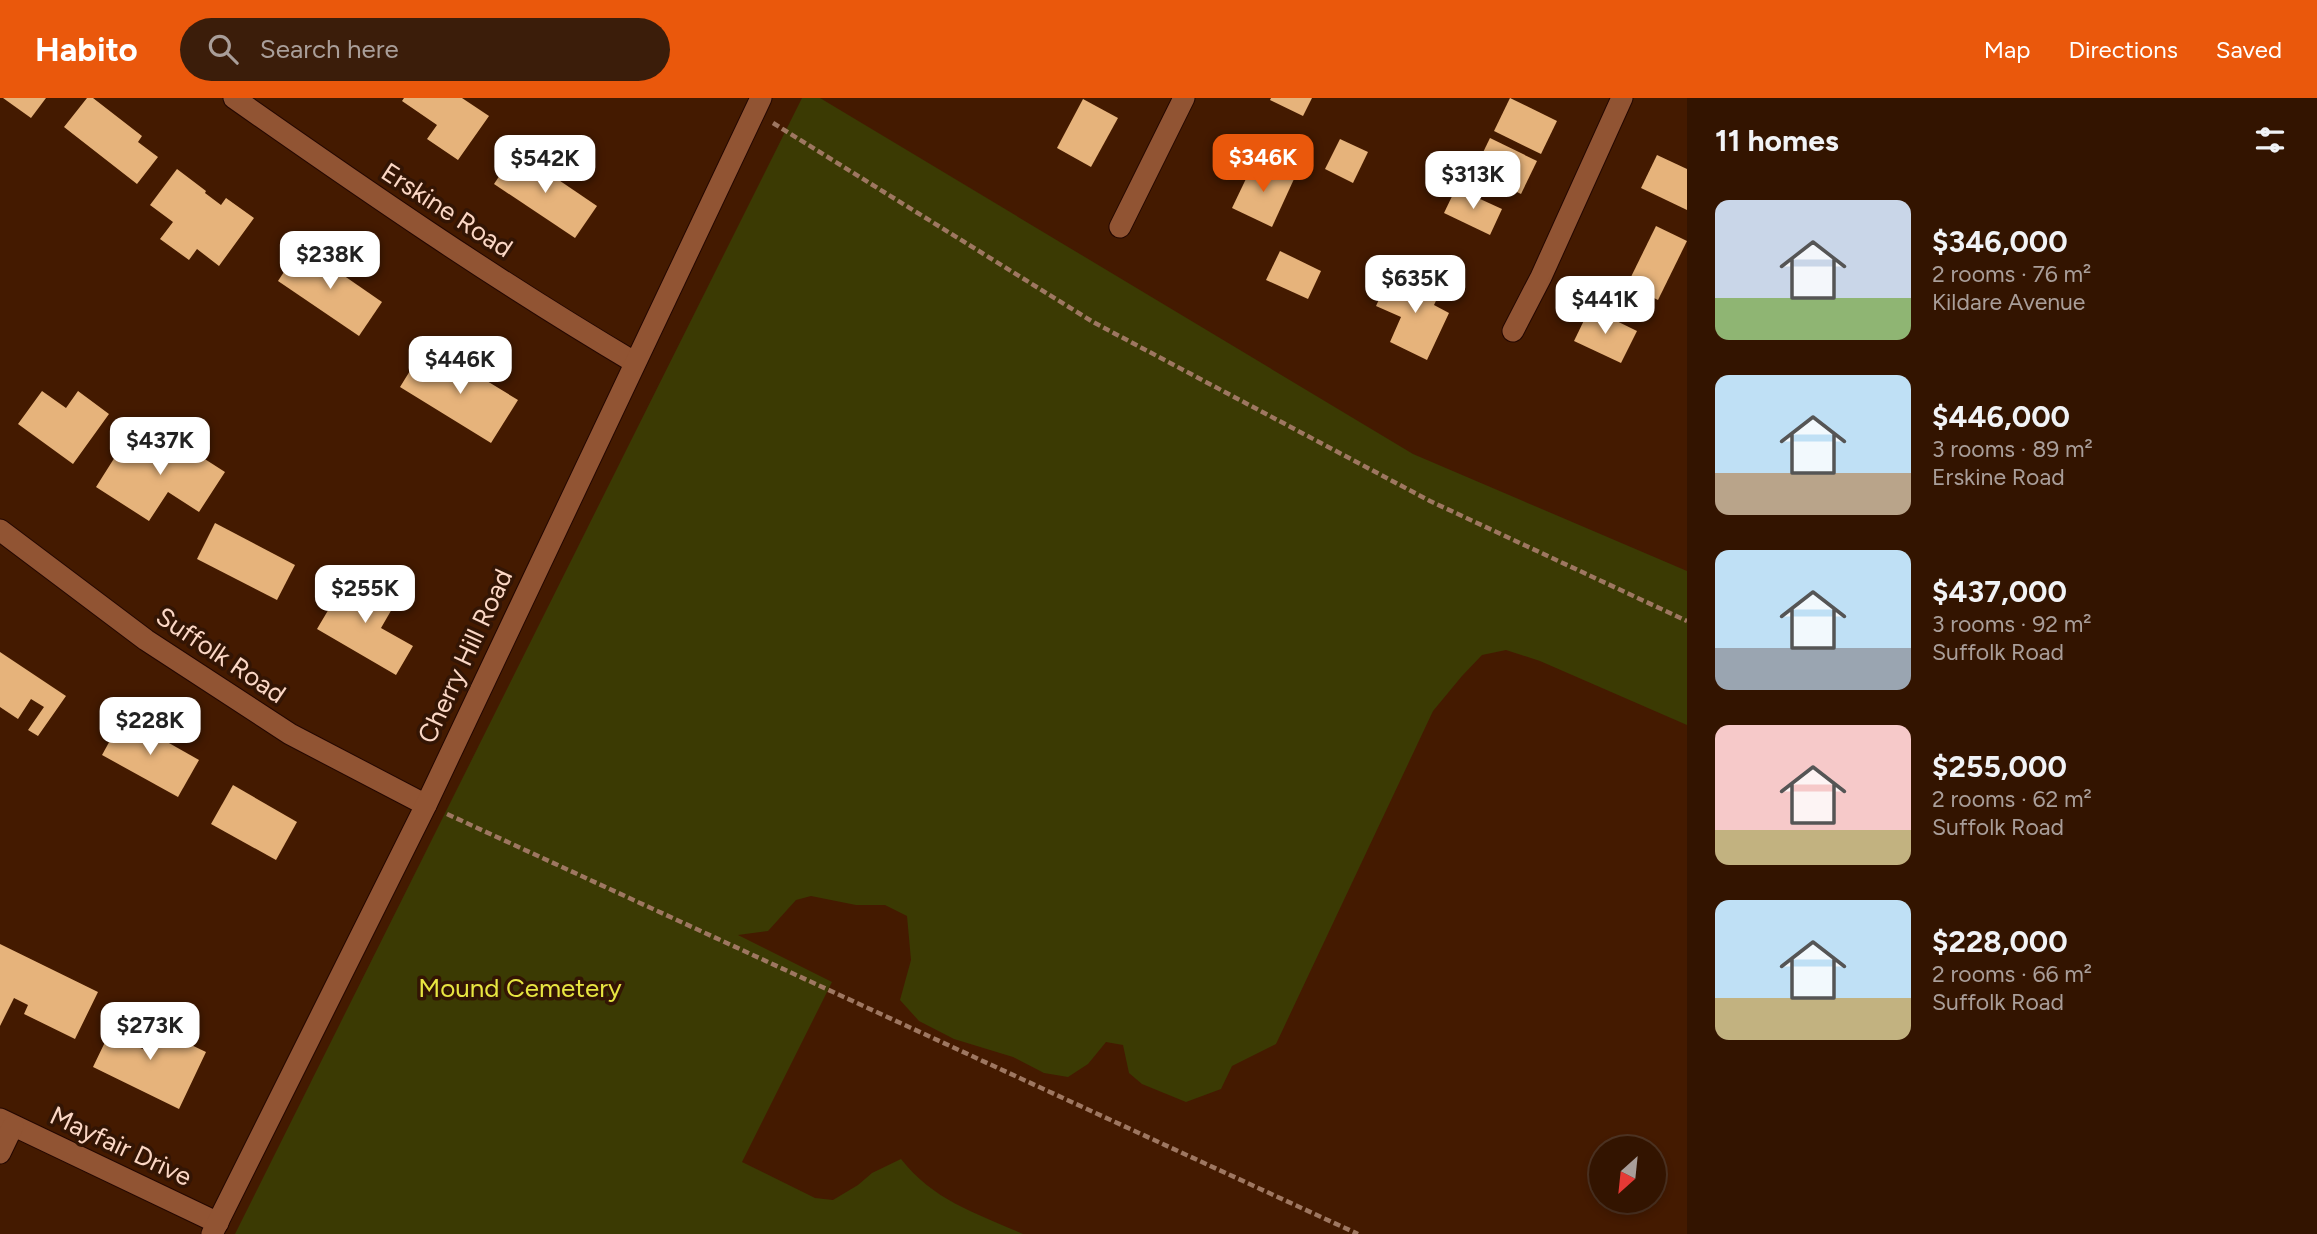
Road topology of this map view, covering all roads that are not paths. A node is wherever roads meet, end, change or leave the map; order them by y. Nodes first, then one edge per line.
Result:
1 (234, 98) edge
2 (1184, 98) edge
3 (1622, 98) edge
4 (758, 105) edge
5 (1120, 227) dead end
6 (1513, 331) dead end
7 (634, 362) junction
8 (0, 530) edge
9 (426, 805) junction
10 (7, 1123) edge
11 (0, 1153) edge
12 (215, 1229) edge

1 - 7 street, Erskine Road
2 - 5 street
3 - 6 street
4 - 7 street, Cherry Hill Road
7 - 9 street, Cherry Hill Road
8 - 9 street, Suffolk Road
9 - 12 street, Cherry Hill Road
10 - 11 street
10 - 12 street, Mayfair Drive

